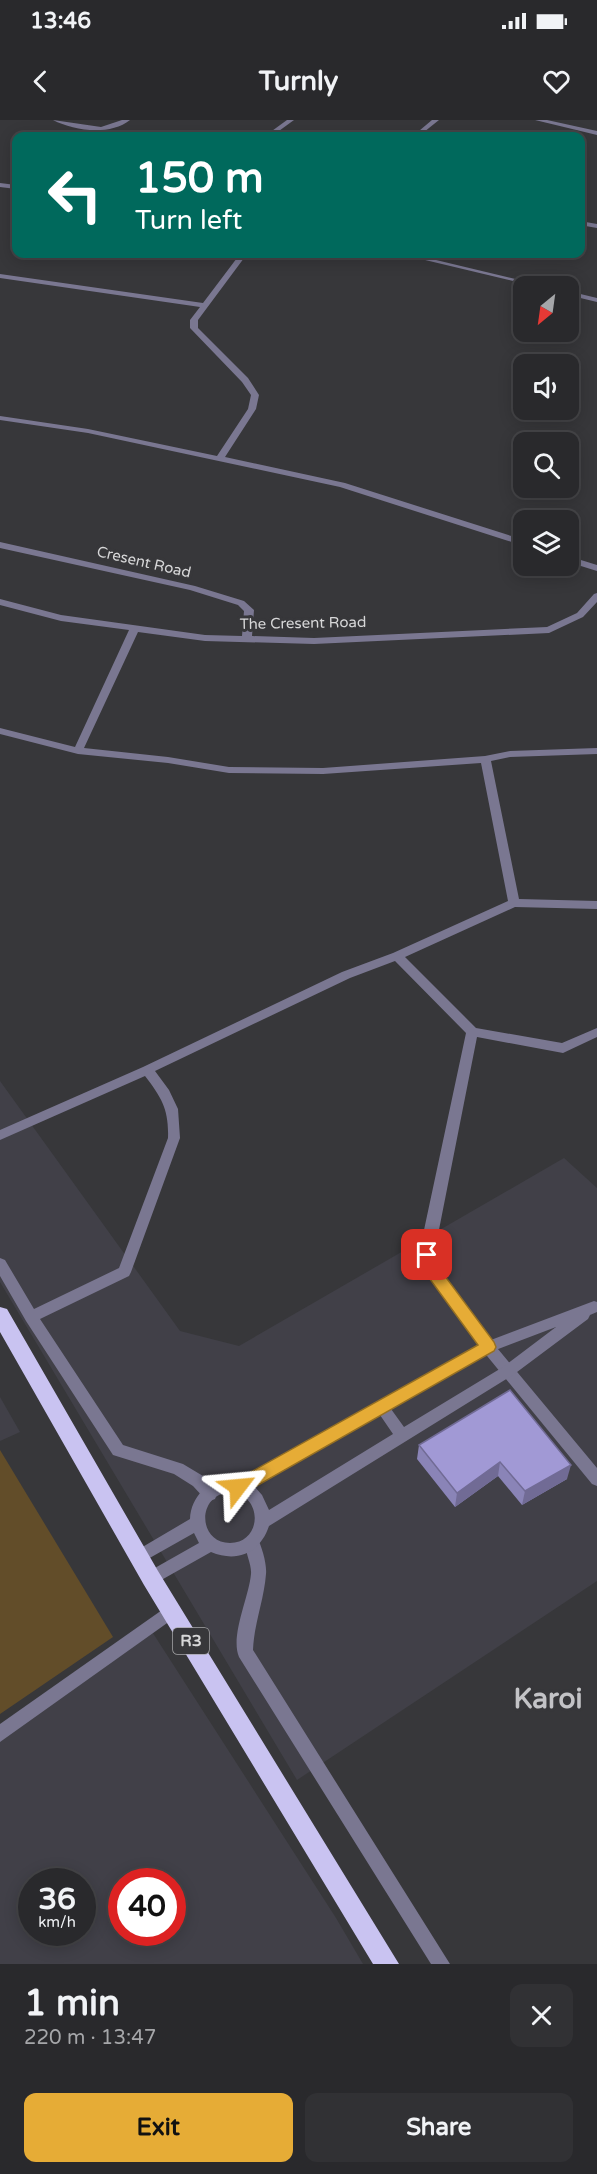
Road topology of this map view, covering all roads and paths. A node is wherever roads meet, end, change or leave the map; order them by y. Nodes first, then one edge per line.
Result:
1 (56, 120) edge
2 (127, 120) edge
3 (291, 120) edge
4 (436, 120) edge
5 (538, 120) edge
6 (580, 129) junction
7 (274, 132) edge
8 (421, 132) edge
9 (576, 132) edge
10 (597, 133) edge
11 (240, 258) edge
12 (423, 258) edge
13 (435, 258) edge
14 (433, 260) junction
15 (0, 276) edge
16 (513, 279) edge
17 (579, 296) edge
18 (597, 300) edge
19 (203, 305) junction
20 (0, 418) edge
21 (220, 458) junction
22 (513, 539) edge
23 (0, 545) edge
24 (579, 562) edge
25 (597, 568) edge
26 (597, 596) edge
27 (0, 602) edge
28 (135, 628) junction
29 (247, 639) junction
30 (0, 731) edge
31 (78, 751) junction
32 (597, 751) edge
33 (485, 759) junction
34 (514, 903) junction
35 (597, 905) edge
36 (397, 956) junction
37 (472, 1032) junction
38 (597, 1032) edge
39 (147, 1070) junction
40 (0, 1135) edge
41 (0, 1264) edge
42 (596, 1306) edge
43 (0, 1315) edge
44 (31, 1317) junction
45 (488, 1347) junction
46 (508, 1371) junction
47 (382, 1407) junction
48 (402, 1436) junction
49 (597, 1479) edge
50 (238, 1487) junction
51 (210, 1494) junction
52 (264, 1521) junction
53 (196, 1524) junction
54 (252, 1542) junction
55 (210, 1545) junction
56 (139, 1557) junction
57 (151, 1578) junction
58 (172, 1611) junction
59 (0, 1734) edge
60 (387, 1964) edge
61 (441, 1964) edge

1 - 2 street
3 - 7 street
4 - 8 street
5 - 6 street
6 - 9 street
6 - 10 street
11 - 19 street
12 - 14 street
13 - 14 street
14 - 16 street
15 - 19 street
17 - 18 street
19 - 21 street
20 - 21 street
21 - 22 street
23 - 29 street, Cresent Road
24 - 25 street
26 - 29 street, The Cresent Road
27 - 28 street, The Cresent Road
28 - 29 street, The Cresent Road
28 - 31 street
30 - 31 street
31 - 33 street
32 - 33 street
33 - 34 street
34 - 35 street
34 - 36 street
36 - 37 street
36 - 39 street
37 - 38 street
37 - 45 street
39 - 40 street
39 - 44 street
41 - 44 street
42 - 45 street
42 - 46 street
43 - 56 highway, R3
44 - 51 street
45 - 46 street
45 - 47 street
46 - 48 street
46 - 49 street
47 - 48 street
47 - 50 street
48 - 52 street
50 - 51 street
50 - 52 street
51 - 53 street
52 - 54 street
53 - 55 street
53 - 56 street
54 - 55 street
54 - 61 street
55 - 57 street
56 - 57 highway, R3
57 - 58 highway, R3
58 - 59 street
58 - 60 highway, R3

